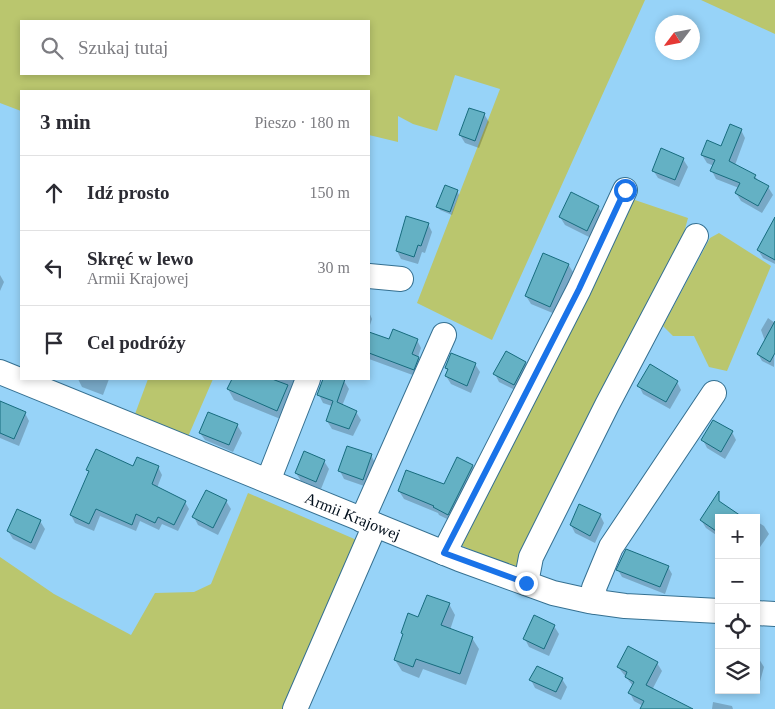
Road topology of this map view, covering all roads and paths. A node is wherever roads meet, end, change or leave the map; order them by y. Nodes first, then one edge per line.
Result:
1 (625, 190) dead end
2 (696, 236) dead end
3 (370, 276) edge
4 (401, 279) dead end
5 (444, 335) dead end
6 (0, 372) edge
7 (308, 380) edge
8 (714, 393) dead end
9 (268, 481) junction
10 (368, 522) junction
11 (444, 553) junction
12 (526, 583) junction
13 (595, 602) junction
14 (715, 611) edge
15 (760, 613) edge
16 (775, 614) edge
17 (295, 709) edge

1 - 11 street
2 - 12 street
3 - 4 street
5 - 10 street
6 - 9 street, Armii Krajowej
7 - 9 street
8 - 13 street
9 - 10 street, Armii Krajowej
10 - 11 street, Armii Krajowej
10 - 17 street
11 - 12 street, Armii Krajowej
12 - 13 street, Armii Krajowej
13 - 14 street, Armii Krajowej
15 - 16 street

